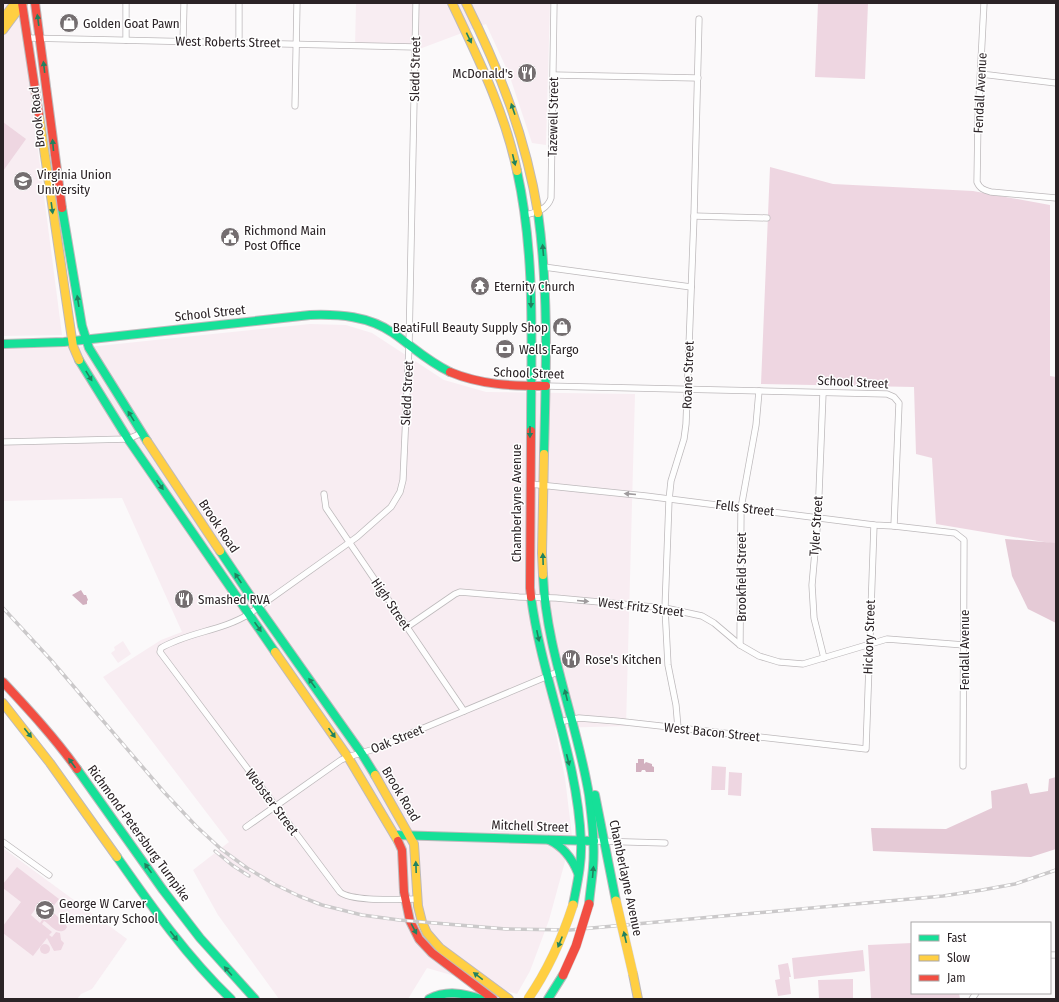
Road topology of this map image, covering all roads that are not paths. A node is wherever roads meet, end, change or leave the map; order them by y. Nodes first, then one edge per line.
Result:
1 (15, 3) edge
2 (22, 3) edge
3 (35, 3) edge
4 (126, 3) edge
5 (184, 3) edge
6 (240, 3) edge
7 (297, 3) edge
8 (416, 3) edge
9 (452, 3) edge
10 (466, 3) edge
11 (554, 3) edge
12 (984, 3) edge
13 (3, 19) edge
14 (699, 19) dead end
15 (3, 30) edge
16 (28, 38) junction
17 (40, 38) junction
18 (126, 40) junction
19 (183, 41) junction
20 (239, 42) junction
21 (296, 43) junction
22 (415, 47) junction
23 (981, 74) junction
24 (554, 75) junction
25 (698, 78) junction
26 (1056, 83) edge
27 (295, 106) dead end
28 (1056, 198) edge
29 (538, 212) junction
30 (526, 215) junction
31 (694, 216) junction
32 (767, 218) dead end
33 (544, 268) junction
34 (691, 287) junction
35 (86, 340) junction
36 (72, 342) junction
37 (3, 344) edge
38 (409, 346) junction
39 (530, 386) junction
40 (546, 386) junction
41 (688, 390) junction
42 (759, 391) junction
43 (823, 394) junction
44 (142, 433) junction
45 (128, 439) junction
46 (3, 442) edge
47 (530, 484) junction
48 (543, 485) junction
49 (324, 494) dead end
50 (669, 500) junction
51 (741, 508) junction
52 (818, 518) junction
53 (874, 525) junction
54 (894, 526) junction
55 (960, 536) joint
56 (350, 543) junction
57 (531, 598) junction
58 (544, 598) junction
59 (258, 607) junction
60 (665, 608) junction
61 (249, 614) junction
62 (407, 627) junction
63 (869, 644) junction
64 (740, 645) junction
65 (964, 645) junction
66 (161, 648) joint
67 (824, 658) junction
68 (560, 671) junction
69 (547, 676) junction
70 (3, 682) edge
71 (3, 703) edge
72 (464, 711) junction
73 (572, 719) junction
74 (559, 722) junction
75 (678, 728) junction
76 (866, 749) joint
77 (362, 754) junction
78 (348, 757) junction
79 (583, 764) junction
80 (963, 766) dead end
81 (275, 806) junction
82 (246, 827) dead end
83 (395, 835) junction
84 (410, 835) junction
85 (549, 840) junction
86 (581, 840) junction
87 (594, 841) junction
88 (605, 841) junction
89 (3, 842) edge
90 (665, 843) dead end
91 (49, 875) dead end
92 (579, 875) junction
93 (405, 899) junction
94 (417, 899) junction
95 (218, 988) junction
96 (224, 999) edge
97 (231, 999) edge
98 (255, 999) edge
99 (429, 999) edge
100 (481, 999) edge
101 (493, 999) edge
102 (509, 999) edge
103 (528, 999) edge
104 (548, 999) edge
105 (638, 999) edge

1 - 13 main road
2 - 15 main road
2 - 16 main road, Brook Road
17 -> 3 main road, Brook Road
4 - 18 street
5 - 19 street
6 - 20 street
7 - 21 street
8 - 22 street, Sledd Street
9 -> 30 main road, Chamberlayne Avenue
29 -> 10 main road, Chamberlayne Avenue
11 - 24 street, Tazewell Street
12 - 23 street, Fendall Avenue
14 - 25 street, Roane Street
16 - 17 street, West Roberts Street
16 -> 36 main road, Brook Road
17 - 18 street, West Roberts Street
35 -> 17 main road, Brook Road
18 - 19 street, West Roberts Street
19 - 20 street, West Roberts Street
20 - 21 street, West Roberts Street
21 - 22 street, West Roberts Street
21 - 27 street
22 - 38 street, Sledd Street
23 - 26 street
23 - 28 street, Fendall Avenue
24 - 25 street
24 - 29 street, Tazewell Street
25 - 31 street, Roane Street
29 - 30 street
33 -> 29 main road, Chamberlayne Avenue
30 -> 39 main road, Chamberlayne Avenue
31 - 32 street
31 - 34 street, Roane Street
33 - 34 street
33 - 40 main road, Chamberlayne Avenue
34 - 41 street, Roane Street
35 - 36 main road, School Street
35 - 38 main road, School Street
44 -> 35 main road, Brook Road
36 - 37 main road, School Street
36 -> 45 main road, Brook Road
38 - 39 main road, School Street
38 - 56 street, Sledd Street
39 - 40 main road, School Street
39 -> 47 main road, Chamberlayne Avenue
40 - 41 street, School Street
40 - 48 main road, Chamberlayne Avenue
41 - 42 street, School Street
41 - 50 street, Roane Street
42 - 43 street, School Street
42 - 51 street, Brookfield Street
43 - 52 street, Tyler Street
43 - 54 street, School Street
44 - 45 street
59 -> 44 main road, Brook Road
45 - 46 street
45 -> 61 main road, Brook Road
47 - 48 street, Fells Street
47 - 57 main road, Chamberlayne Avenue
50 -> 48 street, Fells Street
58 -> 48 main road, Chamberlayne Avenue
49 - 56 street, High Street
50 - 51 street, Fells Street
50 - 60 street, Roane Street
51 - 52 street, Fells Street
51 - 64 street, Brookfield Street
52 - 53 street, Fells Street
52 - 67 street, Tyler Street
53 - 54 street, Fells Street
53 - 63 street, Hickory Street
54 - 55 street, Fells Street
55 - 65 street, Fendall Avenue
56 - 59 street, Sledd Street
56 - 62 street, High Street
57 - 58 street, West Fritz Street
57 - 62 street, West Fritz Street
57 -> 69 main road, Chamberlayne Avenue
58 -> 60 street, West Fritz Street
58 - 68 main road, Chamberlayne Avenue
59 - 61 street, Sledd Street
77 -> 59 main road, Brook Road
60 - 64 street, West Fritz Street
60 - 75 street, Roane Street
61 - 66 street, Sledd Street
61 -> 78 main road, Brook Road
62 - 72 street, High Street
63 - 65 street, West Fritz Street
63 - 67 street, West Fritz Street
63 - 76 street, Hickory Street
64 - 67 street, West Fritz Street
65 - 80 street, Fendall Avenue
66 - 81 street, Webster Street
68 - 69 street, Oak Street
73 -> 68 main road, Chamberlayne Avenue
69 - 72 street, Oak Street
69 - 74 main road, Chamberlayne Avenue
98 -> 70 main road, Richmond-Petersburg Turnpike
71 -> 95 main road
72 - 77 street, Oak Street
73 - 74 street, West Bacon Street
73 - 75 street, West Bacon Street
73 - 79 main road, Chamberlayne Avenue
74 -> 86 main road, Chamberlayne Avenue
75 - 76 street, West Bacon Street
77 - 78 street, Oak Street
77 - 84 main road, Brook Road
78 - 81 street, Oak Street
78 - 83 main road, Brook Road
79 - 87 main road, Chamberlayne Avenue
79 - 88 main road, Chamberlayne Avenue
81 - 82 street, Oak Street
81 - 93 street, Webster Street
83 - 84 main road, Mitchell Street
83 - 93 main road, Brook Road
84 - 85 main road, Mitchell Street
94 -> 84 main road, Brook Road
85 - 86 main road, Mitchell Street
85 - 92 main road
86 - 87 main road, Mitchell Street
86 - 92 main road, Chamberlayne Avenue
87 - 88 street, Mitchell Street
104 -> 87 main road, Chamberlayne Avenue, bridge
88 - 90 street, Mitchell Street
105 -> 88 main road, Chamberlayne Avenue, bridge
89 - 91 street
92 -> 103 main road, Chamberlayne Avenue, bridge
93 - 94 street, Webster Street
93 -> 101 main road, Brook Road
102 -> 94 main road, Brook Road
95 - 96 main road
95 - 97 main road
99 - 100 main road

